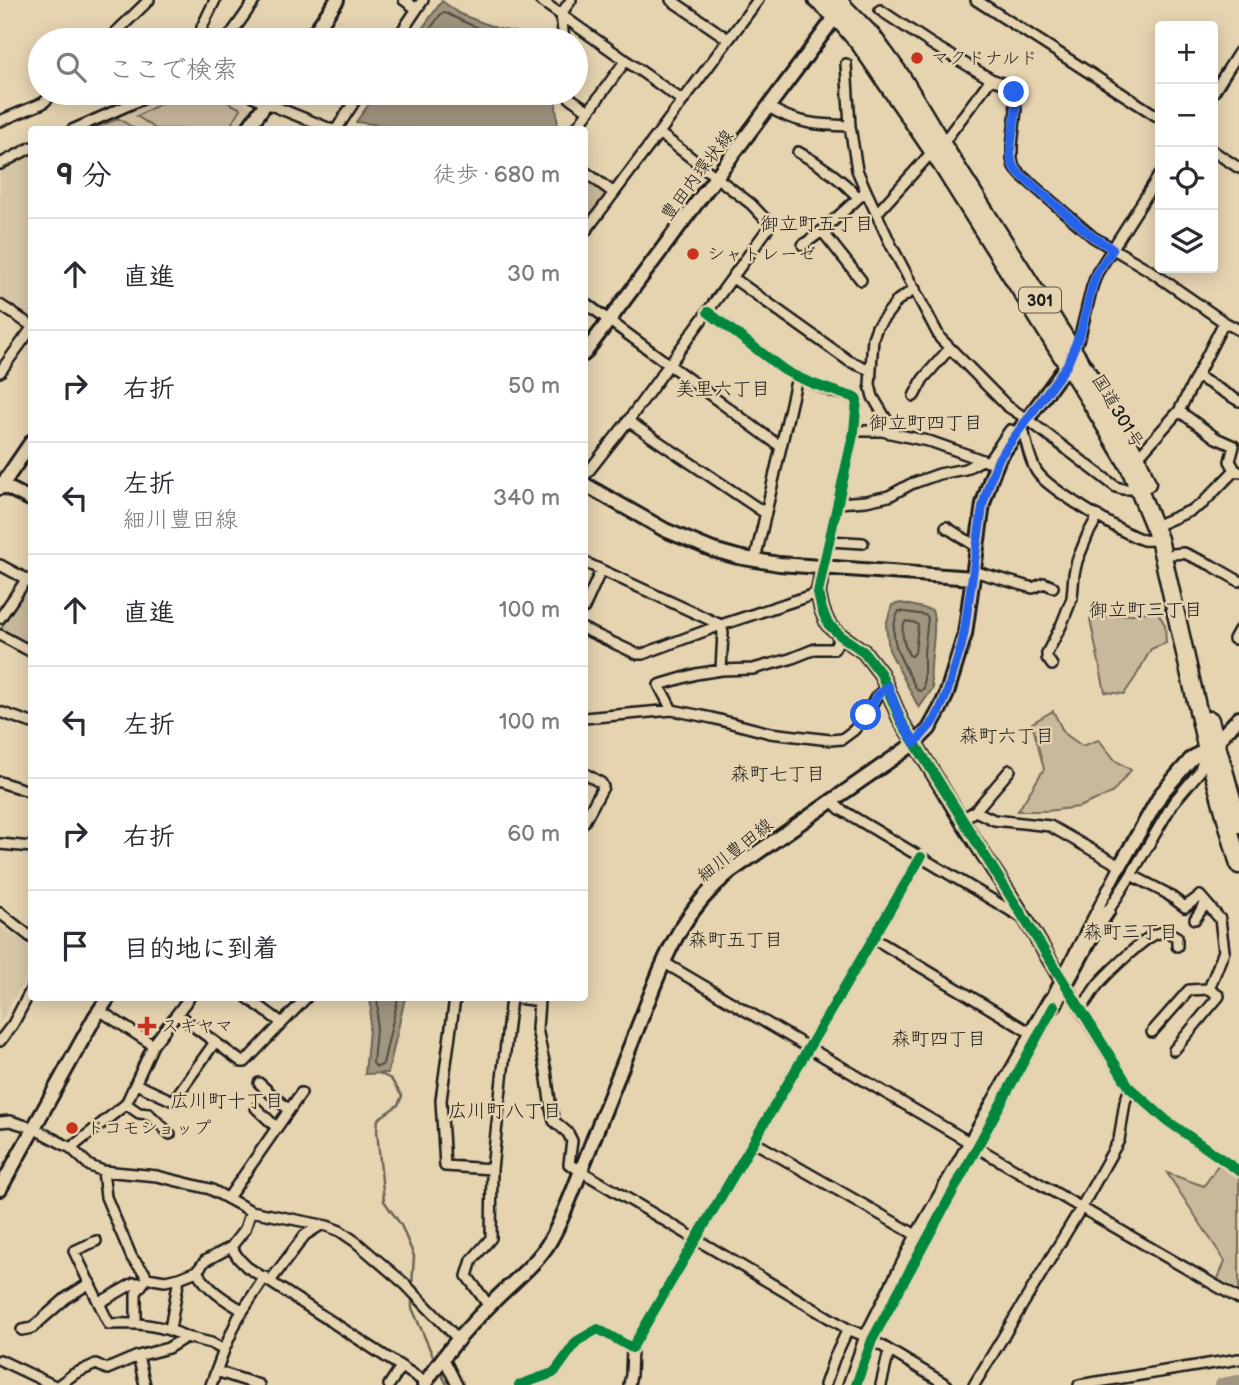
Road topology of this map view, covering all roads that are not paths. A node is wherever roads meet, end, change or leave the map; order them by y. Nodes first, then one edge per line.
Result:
1 (149, 0) edge
2 (215, 0) edge
3 (255, 0) edge
4 (337, 0) edge
5 (404, 0) edge
6 (423, 0) edge
7 (540, 0) edge
8 (570, 0) edge
9 (671, 0) edge
10 (758, 0) edge
11 (817, 0) edge
12 (976, 0) edge
13 (843, 5) edge
14 (417, 9) junction
15 (880, 10) dead end
16 (561, 14) junction
17 (120, 28) edge
18 (202, 28) edge
19 (235, 28) edge
20 (317, 28) edge
21 (404, 28) edge
22 (563, 28) edge
23 (581, 28) edge
24 (588, 33) edge
25 (728, 39) junction
26 (1239, 52) edge
27 (626, 60) junction
28 (846, 64) dead end
29 (991, 79) junction
30 (1218, 85) edge
31 (683, 101) junction
32 (38, 105) edge
33 (129, 105) edge
34 (264, 105) edge
35 (283, 105) edge
36 (352, 105) edge
37 (580, 105) edge
38 (769, 107) junction
39 (589, 111) junction
40 (1155, 115) edge
41 (0, 121) edge
42 (81, 126) edge
43 (250, 126) edge
44 (326, 126) edge
45 (337, 126) edge
46 (578, 126) edge
47 (850, 126) junction
48 (659, 133) junction
49 (937, 147) junction
50 (28, 149) edge
51 (798, 152) dead end
52 (1218, 154) edge
53 (0, 164) edge
54 (1239, 168) edge
55 (588, 174) edge
56 (716, 178) junction
57 (1155, 182) edge
58 (614, 193) junction
59 (862, 194) junction
60 (877, 213) junction
61 (588, 228) edge
62 (822, 231) junction
63 (803, 245) dead end
64 (1113, 249) junction
65 (733, 278) junction
66 (861, 280) dead end
67 (915, 289) junction
68 (0, 304) edge
69 (588, 306) edge
70 (708, 312) junction
71 (609, 321) junction
72 (1224, 322) junction
73 (28, 324) edge
74 (1239, 330) edge
75 (28, 332) edge
76 (950, 348) junction
77 (588, 350) edge
78 (1070, 359) junction
79 (3, 361) edge
80 (670, 363) junction
81 (870, 369) junction
82 (0, 372) edge
83 (1197, 376) junction
84 (797, 377) junction
85 (914, 396) dead end
86 (1239, 401) edge
87 (1179, 411) junction
88 (628, 421) junction
89 (1022, 426) junction
90 (853, 431) junction
91 (895, 434) junction
92 (1237, 442) edge
93 (28, 447) edge
94 (781, 447) junction
95 (1138, 458) junction
96 (982, 460) junction
97 (1237, 471) edge
98 (588, 472) edge
99 (1, 485) edge
100 (588, 486) edge
101 (1138, 489) junction
102 (28, 498) edge
103 (838, 503) junction
104 (765, 513) junction
105 (1098, 516) junction
106 (1162, 523) junction
107 (946, 527) dead end
108 (1159, 539) junction
109 (829, 541) junction
110 (863, 543) dead end
111 (977, 547) junction
112 (1172, 554) junction
113 (755, 560) junction
114 (588, 564) edge
115 (0, 565) edge
116 (822, 568) junction
117 (601, 570) junction
118 (973, 575) junction
119 (28, 580) edge
120 (28, 582) edge
121 (1239, 582) edge
122 (1053, 587) dead end
123 (818, 593) junction
124 (588, 599) edge
125 (0, 618) edge
126 (721, 625) junction
127 (588, 631) edge
128 (0, 635) edge
129 (841, 636) junction
130 (28, 650) edge
131 (1052, 664) dead end
132 (722, 670) junction
133 (888, 686) junction
134 (672, 710) junction
135 (0, 712) edge
136 (588, 718) edge
137 (1239, 718) edge
138 (28, 722) edge
139 (915, 743) junction
140 (1211, 746) junction
141 (1010, 770) dead end
142 (588, 775) edge
143 (0, 782) edge
144 (28, 791) edge
145 (831, 800) junction
146 (975, 811) junction
147 (588, 815) edge
148 (961, 820) junction
149 (1239, 824) edge
150 (0, 844) edge
151 (28, 847) edge
152 (921, 857) junction
153 (1239, 865) edge
154 (1120, 866) junction
155 (1131, 875) junction
156 (1206, 903) junction
157 (1108, 911) joint
158 (0, 913) edge
159 (1195, 919) dead end
160 (1026, 920) junction
161 (28, 935) edge
162 (873, 938) junction
163 (1177, 946) dead end
164 (663, 962) junction
165 (1063, 981) junction
166 (1209, 989) junction
167 (28, 995) edge
168 (106, 1001) edge
169 (187, 1001) edge
170 (252, 1001) edge
171 (303, 1001) edge
172 (456, 1001) edge
173 (511, 1001) edge
174 (540, 1001) edge
175 (1052, 1003) junction
176 (1080, 1009) junction
177 (99, 1010) junction
178 (177, 1014) junction
179 (282, 1023) junction
180 (1152, 1032) dead end
181 (1031, 1033) junction
182 (0, 1041) edge
183 (215, 1042) junction
184 (153, 1045) junction
185 (809, 1046) junction
186 (1174, 1050) dead end
187 (259, 1083) dead end
188 (136, 1084) junction
189 (1130, 1088) junction
190 (301, 1093) dead end
191 (127, 1104) junction
192 (256, 1108) dead end
193 (289, 1110) junction
194 (0, 1122) edge
195 (276, 1127) junction
196 (33, 1128) junction
197 (170, 1134) dead end
198 (754, 1142) junction
199 (969, 1142) junction
200 (71, 1147) junction
201 (978, 1148) junction
202 (492, 1170) junction
203 (103, 1171) junction
204 (581, 1171) junction
205 (1239, 1171) edge
206 (0, 1189) edge
207 (228, 1198) junction
208 (1081, 1208) junction
209 (251, 1212) junction
210 (321, 1225) junction
211 (916, 1235) junction
212 (697, 1240) junction
213 (96, 1241) dead end
214 (231, 1247) junction
215 (197, 1271) junction
216 (179, 1278) junction
217 (268, 1279) junction
218 (145, 1281) junction
219 (90, 1283) junction
220 (1239, 1298) edge
221 (99, 1303) junction
222 (489, 1306) junction
223 (242, 1310) junction
224 (136, 1324) junction
225 (170, 1329) junction
226 (848, 1329) junction
227 (22, 1330) dead end
228 (186, 1337) junction
229 (869, 1338) junction
230 (458, 1339) junction
231 (632, 1348) junction
232 (889, 1351) junction
233 (223, 1352) junction
234 (138, 1356) junction
235 (443, 1357) junction
236 (1239, 1359) edge
237 (0, 1360) edge
238 (401, 1367) junction
239 (216, 1371) junction
240 (541, 1381) edge
241 (424, 1384) edge
242 (53, 1385) edge
243 (59, 1385) edge
244 (145, 1385) edge
245 (211, 1385) edge
246 (259, 1385) edge
247 (389, 1385) edge
248 (457, 1385) edge
249 (519, 1385) edge
250 (629, 1385) edge
251 (825, 1385) edge
252 (848, 1385) edge
253 (856, 1385) edge
254 (881, 1385) edge
255 (947, 1385) edge
256 (974, 1385) edge
257 (1079, 1385) edge

1 - 17 street
2 - 18 street
3 - 19 street
4 - 20 street
5 - 14 street
6 - 14 street
7 - 16 street
8 - 16 street
9 - 25 street
10 - 25 street
11 - 13 highway, 国道301号 / 301
12 - 40 street
13 - 38 street, 豊田内環状線
13 - 49 highway, 国道301号 / 301
14 - 21 street
15 - 29 street
16 - 22 street
16 - 23 street
24 - 27 street
25 - 31 street
26 - 30 street
27 - 31 street
27 - 39 street
28 - 47 street
29 - 49 street
29 - 64 street
31 - 48 street
32 - 41 street
33 - 42 street
34 - 43 street
35 - 44 street
36 - 45 street
37 - 39 street
38 - 47 street
38 - 56 street, 豊田内環状線
39 - 46 street
47 - 59 street
48 - 56 street
48 - 58 street
49 - 60 street
49 - 78 highway, 国道301号 / 301
50 - 53 street
51 - 59 street
52 - 54 street
55 - 58 street
56 - 65 street
56 - 71 street, 豊田内環状線
57 - 64 street
58 - 61 street
59 - 60 street
59 - 62 street
60 - 67 street
62 - 63 street
62 - 66 street
64 - 72 street
64 - 78 street
65 - 70 street
65 - 81 street
67 - 76 street
67 - 81 street
68 - 73 street
69 - 71 street
70 - 80 street
70 - 84 street
71 - 77 street, 豊田内環状線
71 - 80 street
72 - 74 street
72 - 83 street
75 - 79 street
76 - 85 street
76 - 89 street
78 - 89 street, 細川豊田線
78 - 95 highway, 国道301号 / 301
78 - 101 highway, 国道301号 / 301
79 - 82 street
80 - 88 street
80 - 94 street
81 - 91 street
83 - 86 street
83 - 87 street
84 - 90 street
84 - 94 street
87 - 92 street
87 - 95 street
88 - 98 street
88 - 104 street
89 - 96 street
89 - 101 street
89 - 105 street
89 - 111 street, 細川豊田線
90 - 91 street
90 - 103 street
91 - 96 street
92 - 97 street
93 - 99 street
94 - 104 street
95 - 106 highway, 国道301号 / 301
96 - 103 street
97 - 106 street
99 - 102 street
100 - 113 street
101 - 108 highway, 国道301号 / 301
103 - 109 street
104 - 113 street
105 - 108 street
105 - 131 street
106 - 112 highway, 国道301号 / 301
107 - 111 street
108 - 140 highway, 国道301号 / 301
109 - 110 street
109 - 116 street
111 - 118 street, 細川豊田線
112 - 121 street
112 - 140 highway, 国道301号 / 301
113 - 116 street
114 - 117 street
115 - 119 street
116 - 118 street
116 - 123 street
117 - 124 street
117 - 126 street
118 - 122 street
118 - 139 street, 細川豊田線
120 - 125 street
123 - 126 street
123 - 129 street
126 - 127 street
126 - 132 street
128 - 130 street
129 - 132 street
129 - 133 street
132 - 134 street
133 - 134 street
133 - 139 street
134 - 136 street
135 - 138 street
137 - 140 street
139 - 145 street, 細川豊田線
139 - 148 street
140 - 149 highway, 国道301号 / 301
140 - 153 highway, 国道301号 / 301
140 - 154 street
140 - 155 street
141 - 146 street
142 - 147 street
143 - 144 street
145 - 152 street
145 - 164 street, 細川豊田線
146 - 148 street
146 - 154 street
148 - 160 street
150 - 151 street
152 - 160 street
152 - 162 street
154 - 165 street
155 - 156 street
155 - 157 street
156 - 159 street
156 - 166 street
157 - 165 street
158 - 161 street
160 - 165 street
162 - 181 street
162 - 185 street
163 - 176 street
164 - 185 street
164 - 204 street, 細川豊田線
165 - 175 street
165 - 176 street
166 - 180 street
166 - 186 street
167 - 182 street
168 - 177 street
169 - 178 street
170 - 179 street
171 - 179 street
172 - 202 street
173 - 202 street
174 - 204 street
175 - 181 street
175 - 201 street
176 - 189 street
177 - 184 street
177 - 196 street
178 - 183 street
178 - 184 street
179 - 183 street
181 - 199 street
183 - 188 street
184 - 188 street
185 - 198 street
185 - 199 street
187 - 193 street
188 - 191 street
189 - 205 street
189 - 208 street
190 - 193 street
191 - 197 street
191 - 200 street
192 - 195 street
193 - 195 street
194 - 196 street
195 - 207 street
196 - 200 street
196 - 206 street
198 - 211 street
198 - 212 street
199 - 211 street
200 - 203 street
201 - 208 street
201 - 229 street
202 - 222 street
203 - 207 street
203 - 218 street
204 - 212 street
204 - 222 street, 細川豊田線
207 - 209 street
208 - 220 street
208 - 256 street
209 - 210 street
209 - 214 street
210 - 217 street
210 - 230 street
211 - 229 street
212 - 226 street
212 - 231 street
213 - 219 street
214 - 215 street
214 - 217 street
215 - 216 street
215 - 223 street
216 - 218 street
216 - 225 street
217 - 223 street
217 - 238 street
218 - 221 street
218 - 224 street
219 - 221 street
219 - 227 street
221 - 224 street
222 - 230 street, 細川豊田線
223 - 233 street
224 - 225 street
225 - 228 street
226 - 229 street
226 - 251 street
228 - 233 street
228 - 234 street
229 - 232 street
229 - 252 street
229 - 253 street
230 - 235 street, 細川豊田線
231 - 240 street
231 - 250 street
232 - 254 street
232 - 255 street
233 - 239 street
234 - 243 street
234 - 244 street
235 - 241 street, 細川豊田線
235 - 248 street
236 - 257 street
237 - 242 street
238 - 241 street
238 - 247 street
239 - 245 street
239 - 246 street
240 - 249 street

